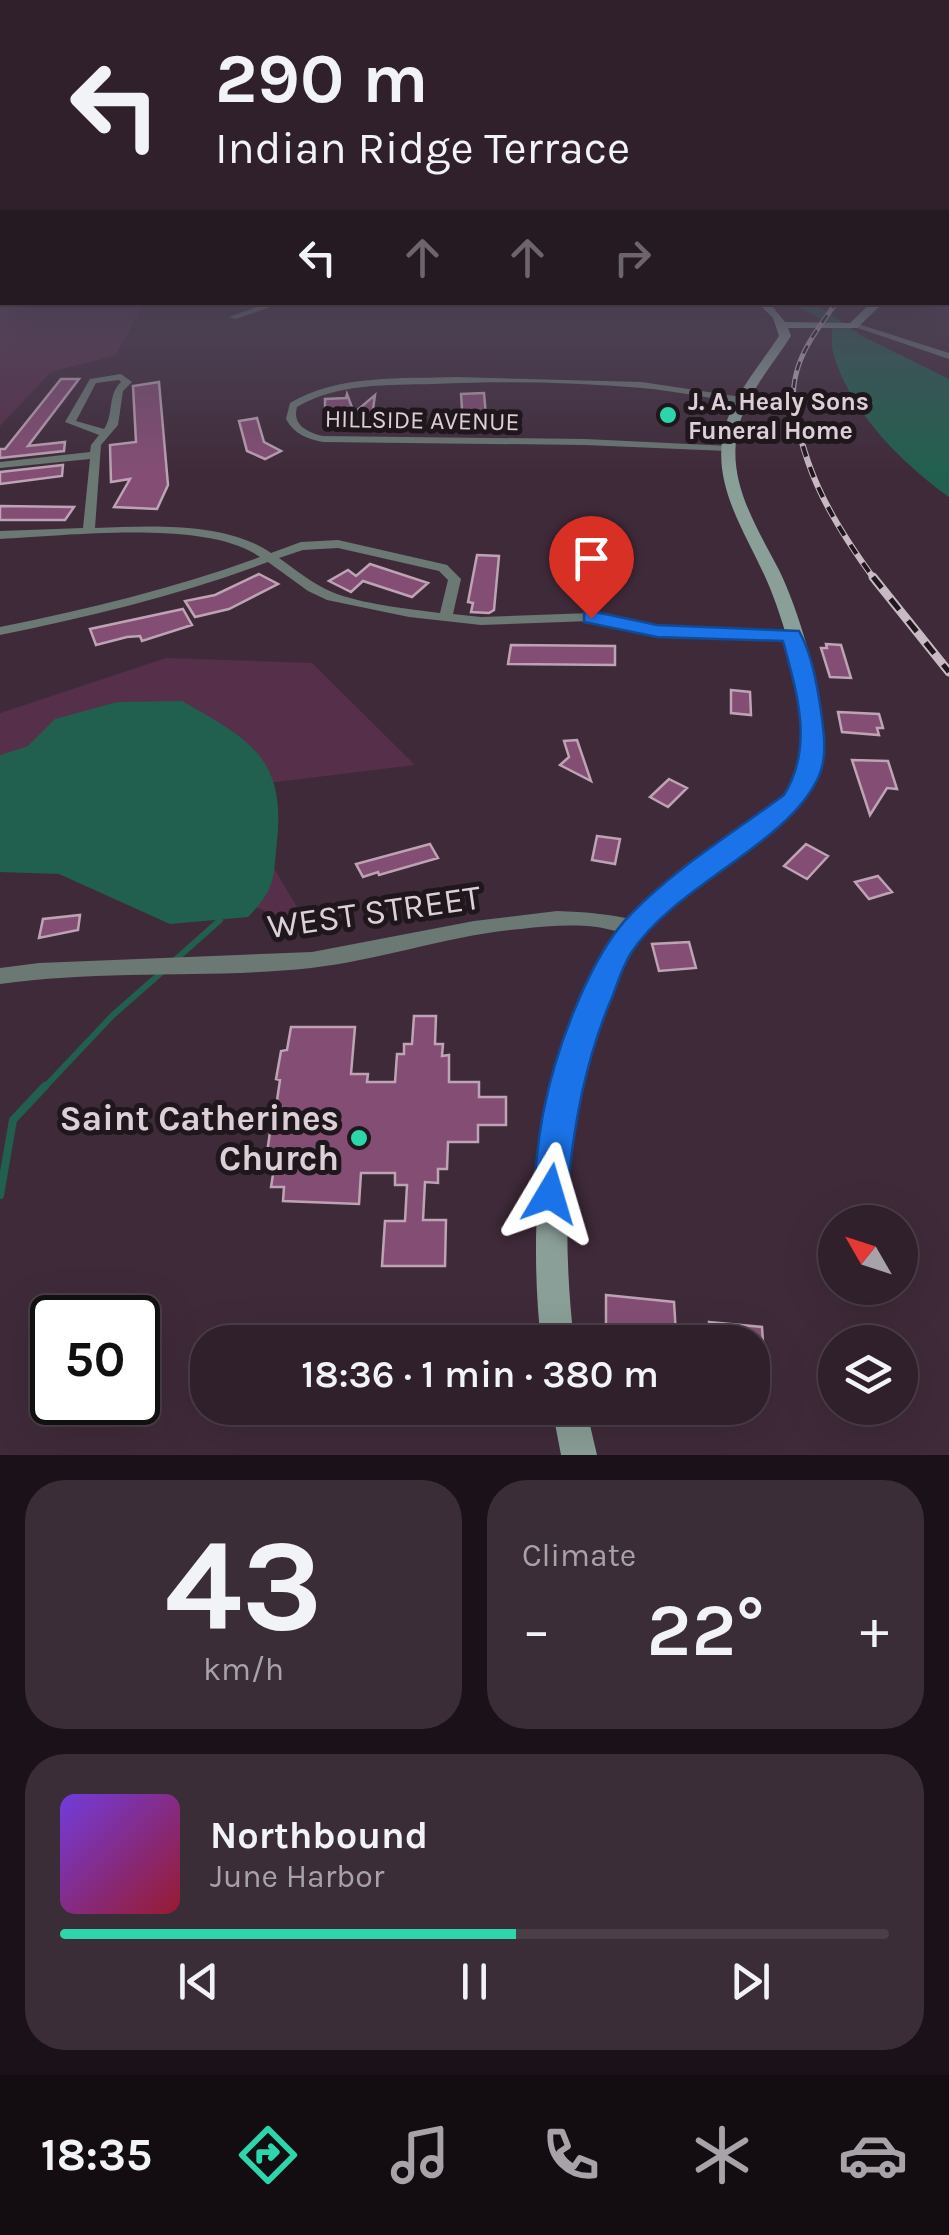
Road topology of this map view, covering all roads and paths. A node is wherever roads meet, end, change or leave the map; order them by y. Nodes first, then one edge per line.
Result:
1 (782, 337) edge
2 (889, 337) edge
3 (949, 356) edge
4 (741, 400) junction
5 (105, 433) junction
6 (728, 448) junction
7 (94, 456) junction
8 (0, 465) edge
9 (89, 530) junction
10 (0, 535) edge
11 (270, 555) junction
12 (446, 617) junction
13 (0, 630) edge
14 (792, 635) junction
15 (636, 926) junction
16 (0, 976) edge
17 (556, 1325) edge
18 (573, 1425) edge
19 (580, 1455) edge

1 - 4 main road
2 - 3 street
4 - 6 main road
4 - 6 street, HILLSIDE AVENUE
5 - 5 street
5 - 7 street
6 - 14 main road
7 - 8 street
7 - 9 street
9 - 10 street
9 - 11 street
11 - 12 street
11 - 12 street
11 - 13 street
12 - 14 street
14 - 15 main road
15 - 16 street, WEST STREET
15 - 17 main road
18 - 19 main road

